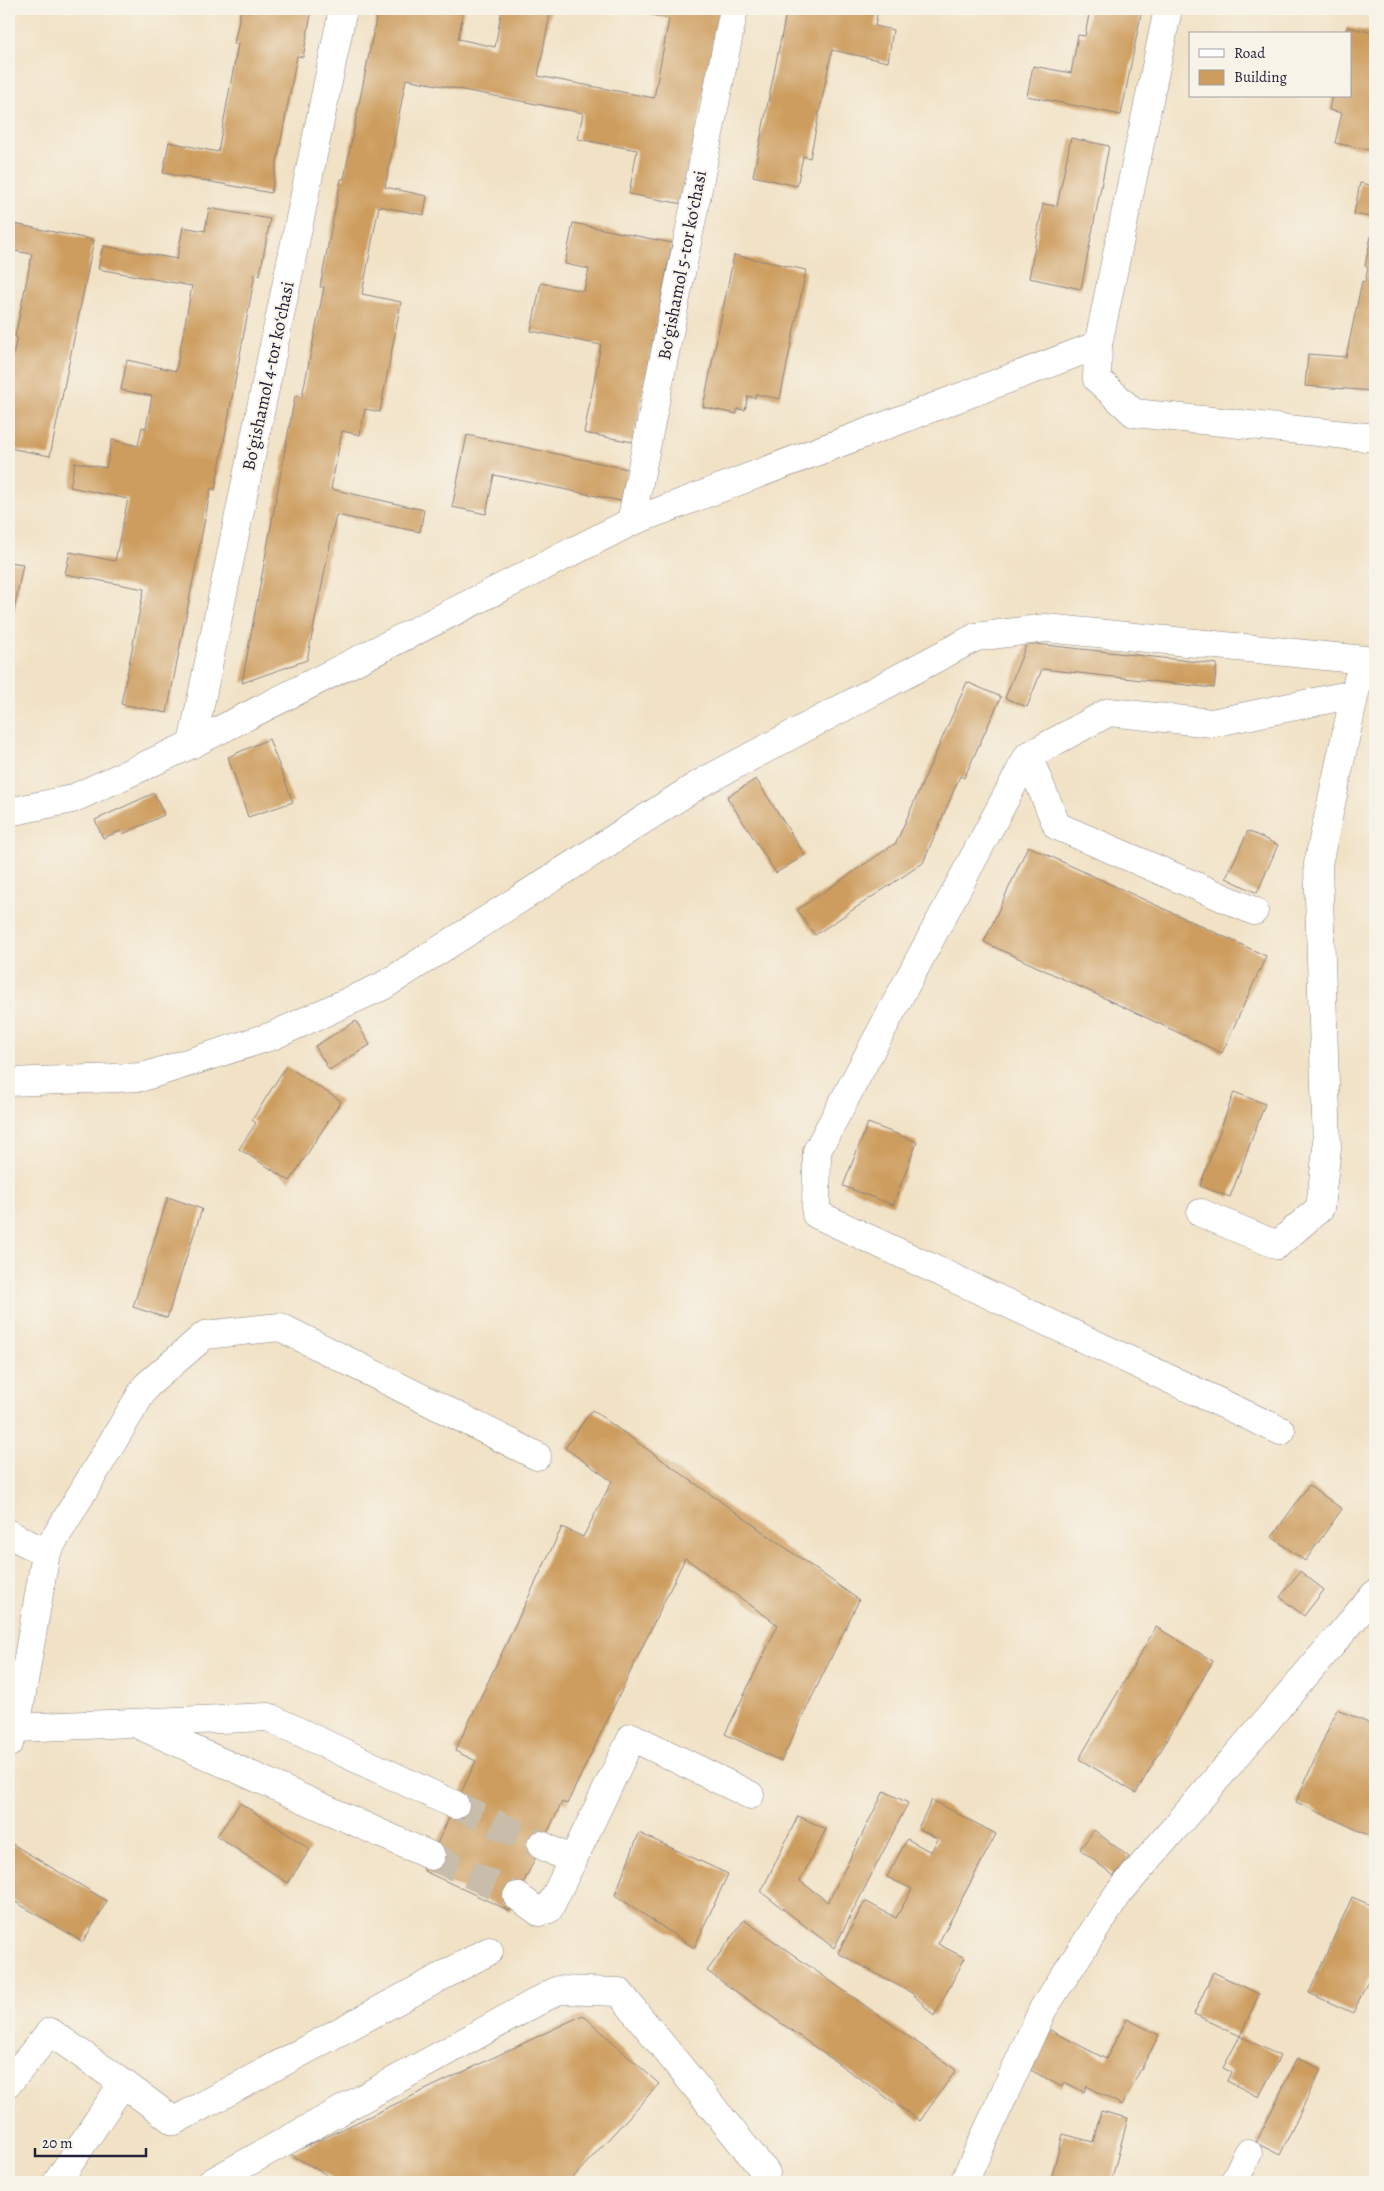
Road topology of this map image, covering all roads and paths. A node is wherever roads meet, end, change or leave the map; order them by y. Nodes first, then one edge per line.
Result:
1 (343, 9) edge
2 (734, 9) edge
3 (1168, 9) edge
4 (1098, 345) junction
5 (1375, 438) edge
6 (631, 522) junction
7 (1368, 661) edge
8 (1354, 694) junction
9 (192, 744) junction
10 (1028, 756) junction
11 (9, 812) edge
12 (1254, 911) dead end
13 (9, 1082) edge
14 (1201, 1213) dead end
15 (1281, 1430) dead end
16 (537, 1456) dead end
17 (9, 1534) edge
18 (46, 1553) junction
19 (1375, 1594) edge
20 (135, 1723) junction
21 (11, 1732) edge
22 (750, 1795) dead end
23 (455, 1805) tunnel mouth
24 (541, 1845) tunnel mouth
25 (431, 1856) tunnel mouth
26 (572, 1861) junction
27 (517, 1896) tunnel mouth
28 (488, 1951) dead end
29 (9, 2082) edge
30 (123, 2083) junction
31 (1248, 2152) dead end
32 (766, 2173) dead end
33 (57, 2182) edge
34 (212, 2182) edge
35 (964, 2182) edge
36 (1234, 2182) edge

1 - 9 street, Boʻgishamol 4-tor koʻchasi
2 - 6 street, Boʻgishamol 5-tor koʻchasi
3 - 4 street
4 - 5 street
4 - 6 street
6 - 9 street
7 - 8 street
7 - 13 street
8 - 10 street
8 - 14 street
9 - 11 street
10 - 12 street
10 - 15 street
16 - 18 street
17 - 18 street
18 - 21 street
19 - 35 street
20 - 21 street
20 - 23 street
20 - 25 street
22 - 26 street
24 - 26 street
26 - 27 street
28 - 30 street
29 - 30 street
30 - 33 street
31 - 36 street
32 - 34 street

